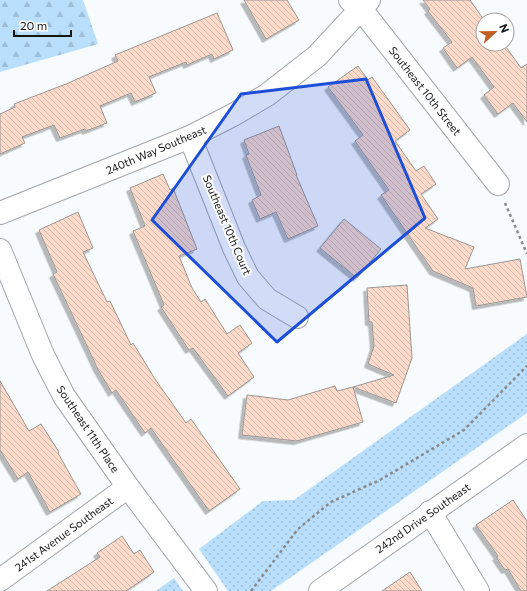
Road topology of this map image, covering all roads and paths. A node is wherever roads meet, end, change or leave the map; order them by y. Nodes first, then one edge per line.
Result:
1 (360, 3) edge
2 (190, 137) junction
3 (498, 184) joint
4 (0, 213) edge
5 (0, 250) edge
6 (527, 254) edge
7 (297, 317) dead end
8 (527, 366) edge
9 (527, 445) edge
10 (128, 487) junction
11 (430, 512) junction
12 (0, 580) edge
13 (206, 591) edge
14 (251, 591) edge
15 (320, 591) edge
16 (478, 591) edge

1 - 2 street, 240th Way Southeast
1 - 3 street, Southeast 10th Street
2 - 4 street, 240th Way Southeast
2 - 7 street, Southeast 10th Court
3 - 6 path
5 - 10 street, Southeast 11th Place
8 - 14 path
9 - 11 street, 242nd Drive Southeast
10 - 12 street, 241st Avenue Southeast
10 - 13 street, Southeast 11th Place
11 - 15 street, 242nd Drive Southeast
11 - 16 street

